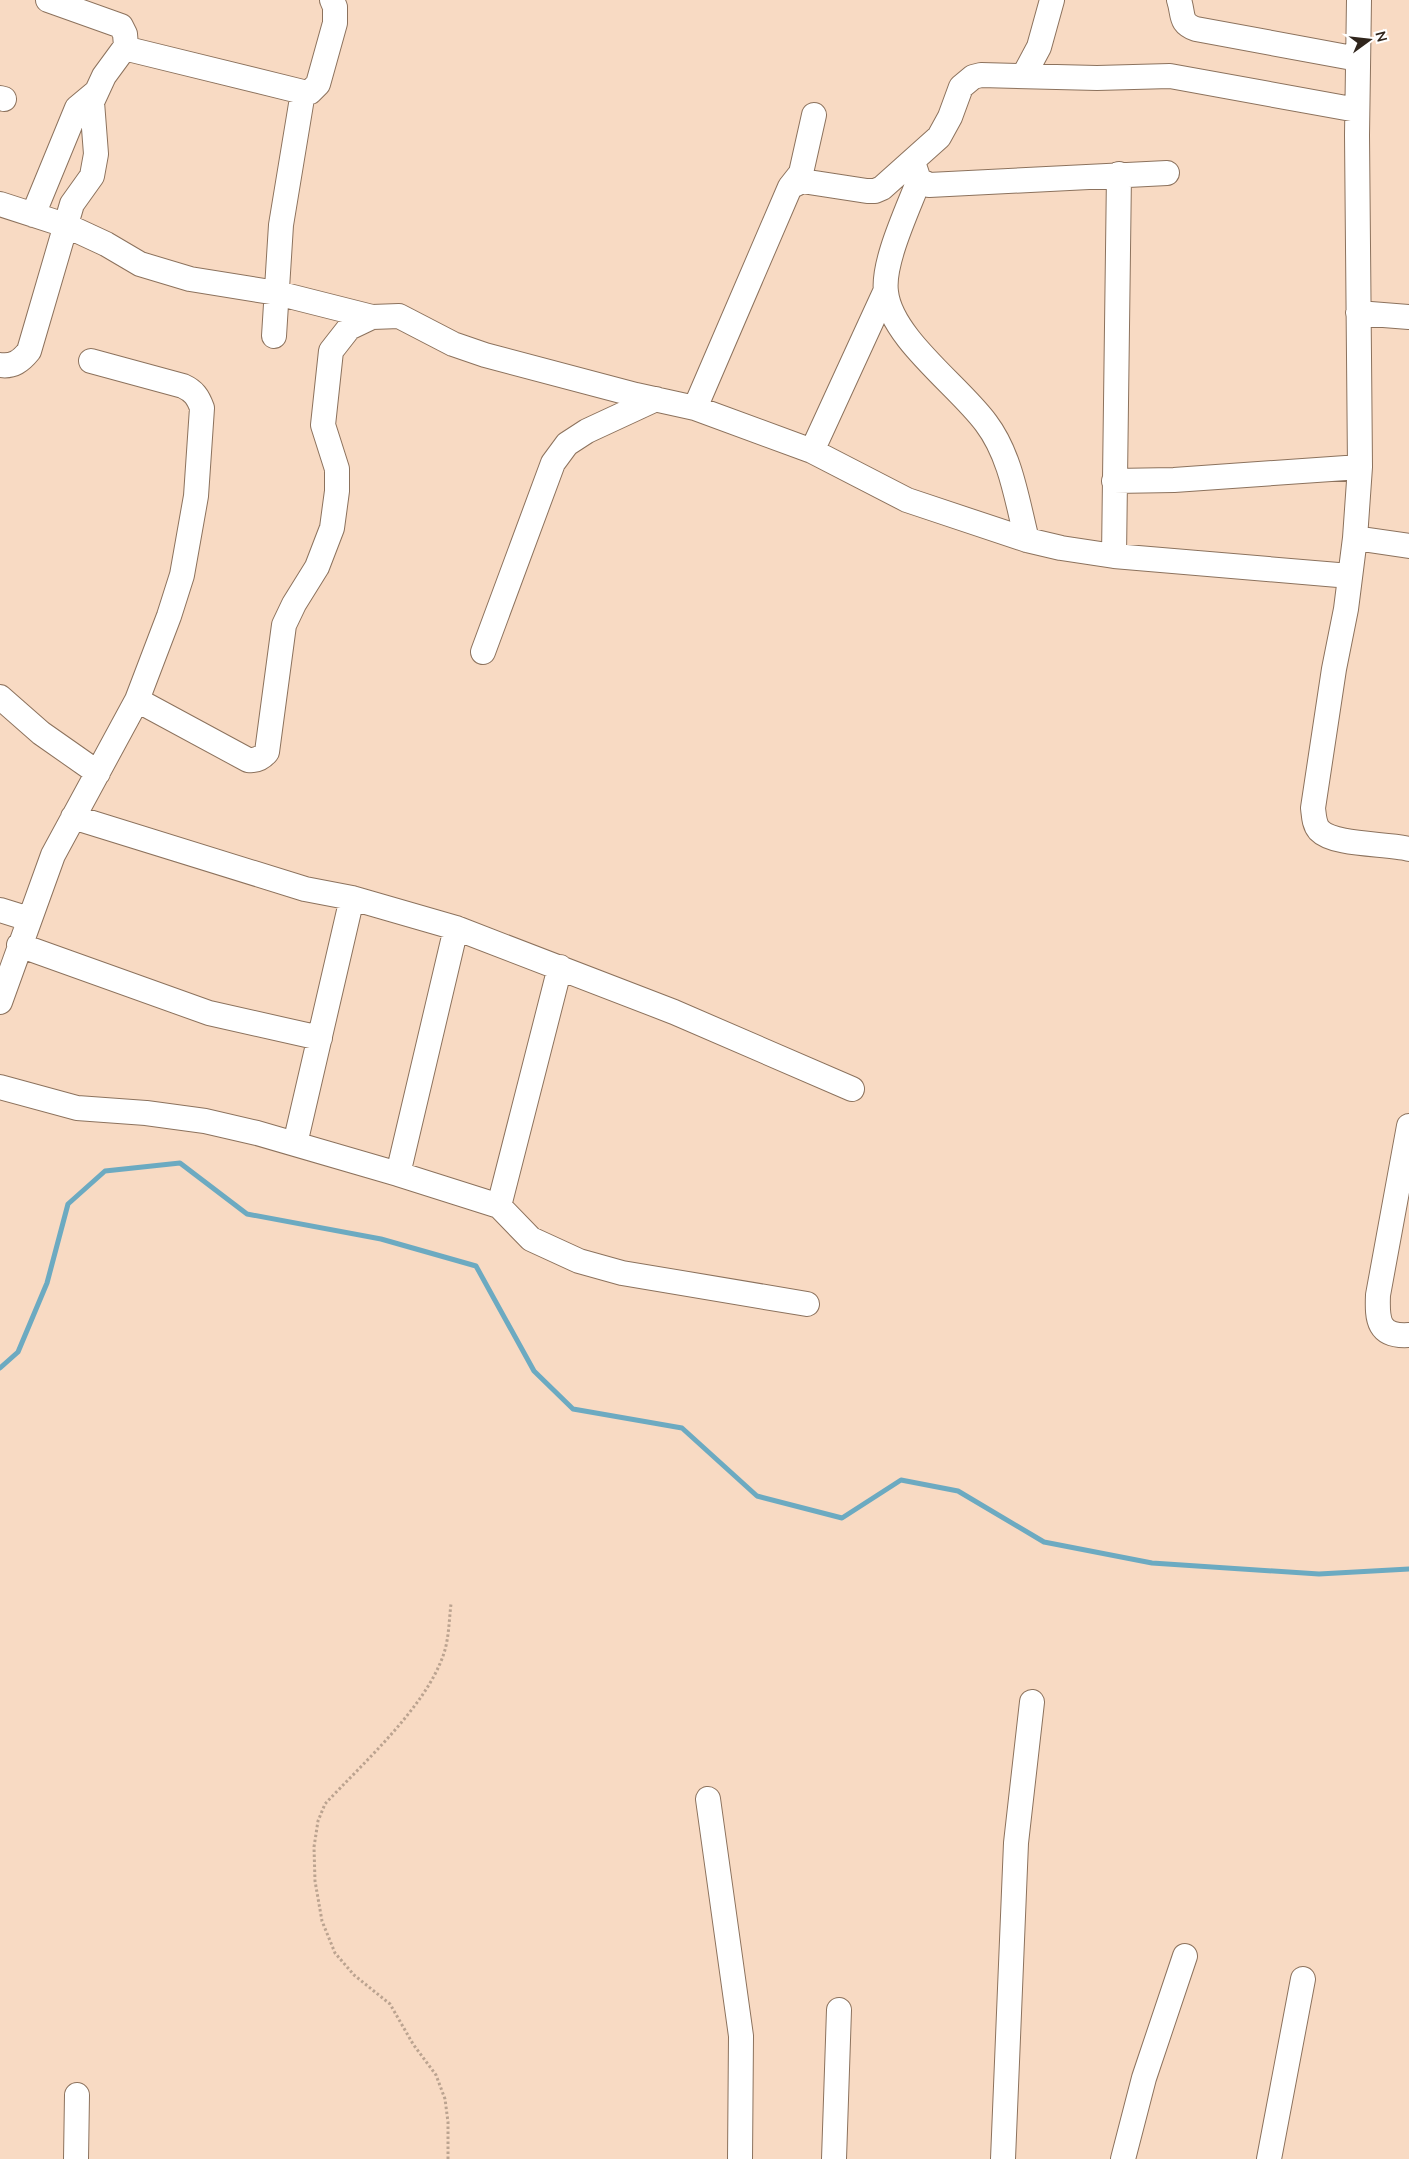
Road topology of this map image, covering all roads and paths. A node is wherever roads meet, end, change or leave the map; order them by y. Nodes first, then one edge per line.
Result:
1 (48, 0) edge
2 (1052, 0) edge
3 (1179, 0) edge
4 (1359, 0) edge
5 (327, 2) edge
6 (82, 6) edge
7 (126, 46) junction
8 (1358, 59) junction
9 (1024, 75) junction
10 (303, 92) junction
11 (96, 93) junction
12 (1358, 110) junction
13 (814, 115) dead end
14 (916, 169) junction
15 (1119, 174) junction
16 (1167, 174) dead end
17 (790, 187) junction
18 (0, 204) edge
19 (33, 215) junction
20 (65, 225) junction
21 (885, 292) junction
22 (277, 293) junction
23 (1358, 313) junction
24 (372, 317) junction
25 (1409, 317) edge
26 (274, 336) dead end
27 (92, 361) dead end
28 (0, 365) edge
29 (656, 400) junction
30 (694, 408) junction
31 (812, 451) junction
32 (1360, 467) junction
33 (1114, 481) junction
34 (1355, 538) junction
35 (1027, 540) junction
36 (1409, 546) edge
37 (1114, 556) junction
38 (1350, 576) junction
39 (482, 652) dead end
40 (0, 697) edge
41 (137, 700) junction
42 (98, 773) junction
43 (73, 817) junction
44 (1409, 848) edge
45 (352, 898) junction
46 (0, 910) edge
47 (29, 919) junction
48 (456, 928) junction
49 (19, 945) junction
50 (560, 967) junction
51 (0, 1002) edge
52 (320, 1038) junction
53 (0, 1087) edge
54 (852, 1089) dead end
55 (1409, 1126) edge
56 (295, 1144) junction
57 (1407, 1158) edge
58 (398, 1174) junction
59 (499, 1206) junction
60 (807, 1304) dead end
61 (1409, 1335) edge
62 (451, 1604) dead end
63 (1032, 1702) dead end
64 (708, 1799) dead end
65 (1185, 1956) dead end
66 (1303, 1980) dead end
67 (839, 2010) dead end
68 (77, 2095) dead end
69 (76, 2159) edge
70 (448, 2159) edge
71 (740, 2159) edge
72 (834, 2159) edge
73 (1003, 2159) edge
74 (1123, 2159) edge
75 (1270, 2159) edge

1 - 6 street
2 - 9 street
3 - 8 street
4 - 8 street
5 - 10 street
6 - 7 street
7 - 10 street
7 - 11 street
8 - 12 street
9 - 12 street
9 - 14 street
10 - 22 street
11 - 19 street
11 - 20 street
12 - 23 street
13 - 17 street
14 - 15 street
14 - 17 street
14 - 21 street
15 - 16 street
15 - 33 street
17 - 30 street
18 - 19 street
19 - 20 street
20 - 22 street
20 - 28 street
21 - 31 street
21 - 35 street
22 - 24 street
22 - 26 street
23 - 25 street
23 - 32 street
24 - 29 street
24 - 41 street
27 - 41 street
29 - 30 street
29 - 39 street
30 - 31 street
31 - 35 street
32 - 33 street
32 - 34 street
33 - 37 street
34 - 36 street
34 - 38 street
35 - 37 street
37 - 38 street
38 - 44 street
40 - 42 street
41 - 42 street
42 - 43 street
43 - 45 street
43 - 47 street
45 - 48 street
45 - 52 street
46 - 47 street
47 - 49 street
48 - 50 street
48 - 58 street
49 - 51 street
49 - 52 street
50 - 54 street
50 - 59 street
52 - 56 street
53 - 56 street
55 - 57 street
56 - 58 street
57 - 61 street
58 - 59 street
59 - 60 street
62 - 70 path
63 - 73 street
64 - 71 street
65 - 74 street
66 - 75 street
67 - 72 street
68 - 69 street

